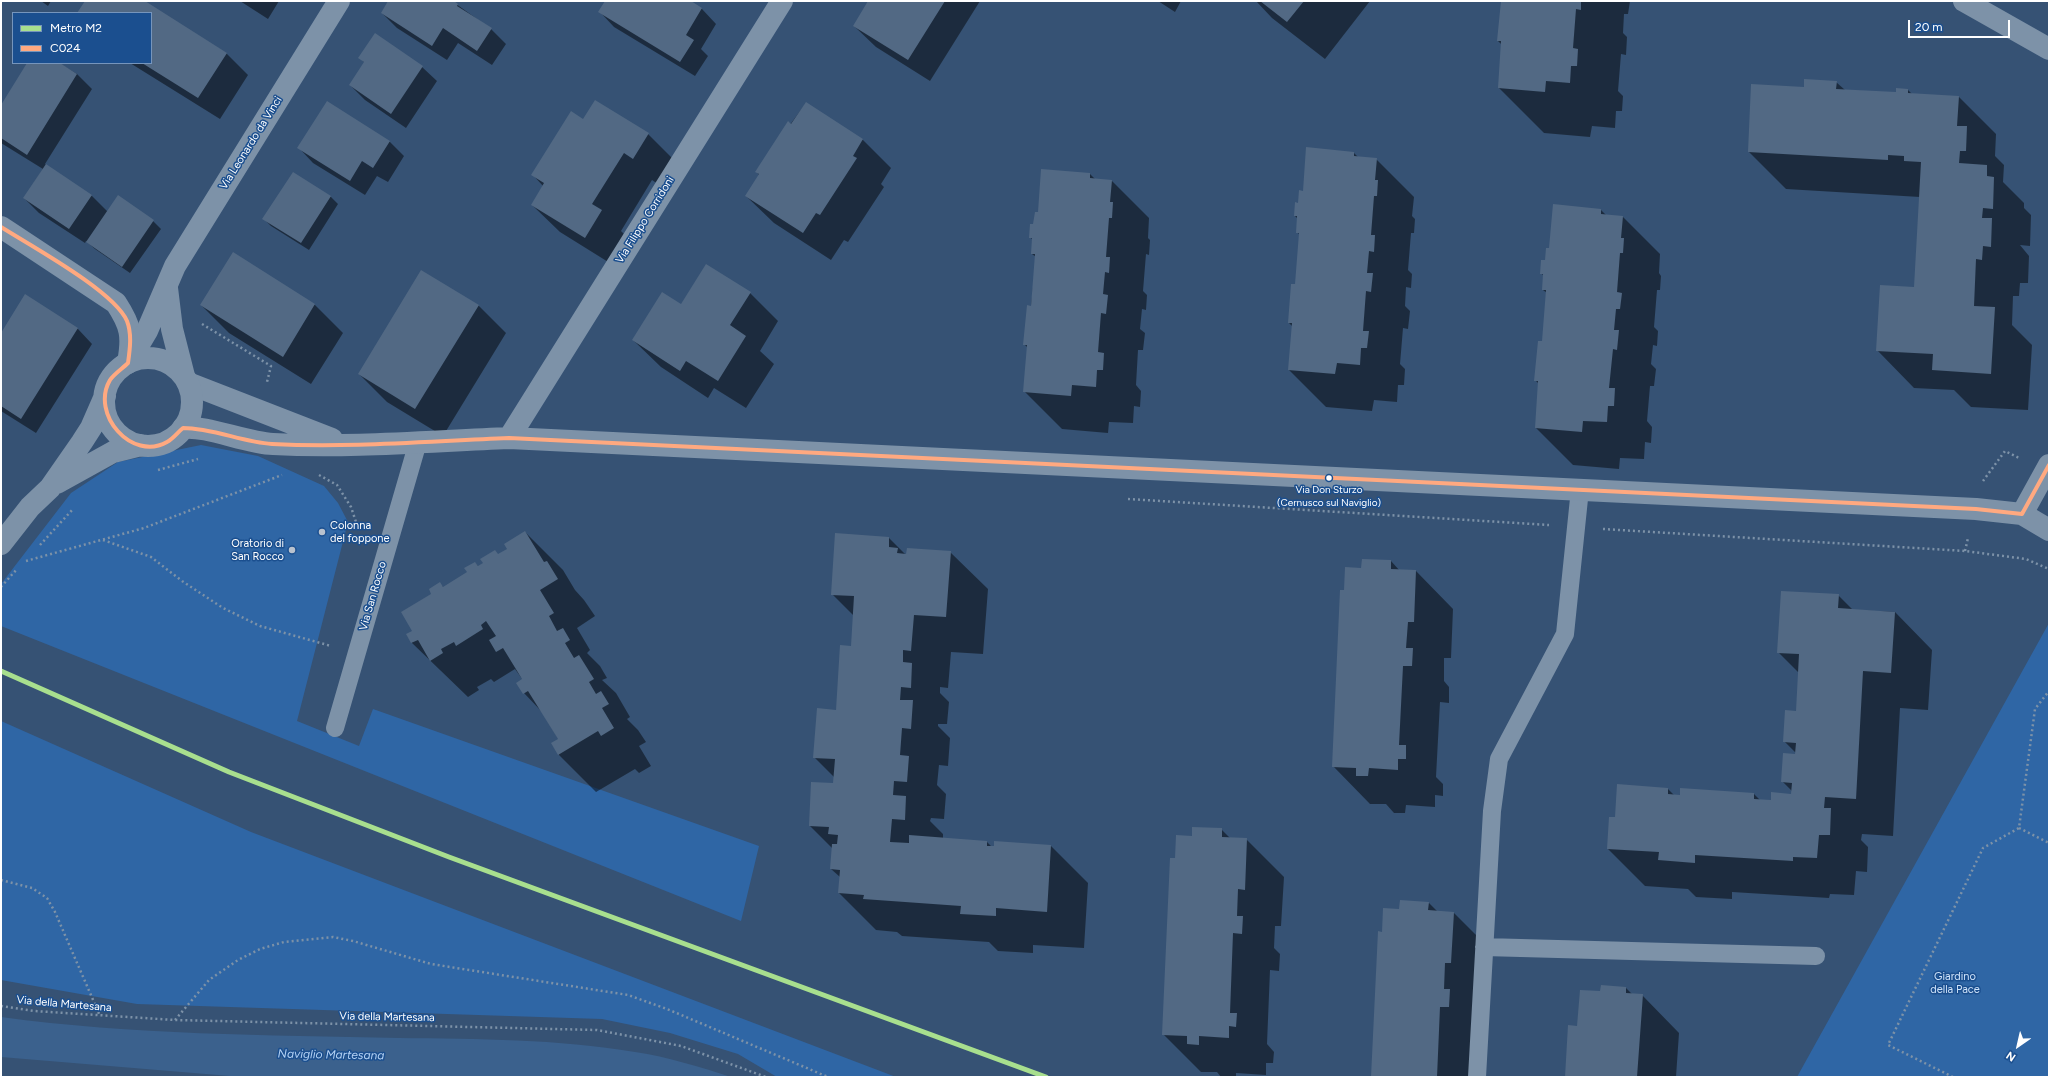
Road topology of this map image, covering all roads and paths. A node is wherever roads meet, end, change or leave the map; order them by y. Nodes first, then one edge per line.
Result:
1 (339, 1) edge
2 (782, 1) edge
3 (1964, 1) edge
4 (2049, 49) edge
5 (1, 227) edge
6 (166, 286) junction
7 (200, 323) dead end
8 (128, 363) junction
9 (186, 380) junction
10 (105, 396) junction
11 (260, 412) junction
12 (183, 428) junction
13 (509, 438) junction
14 (418, 442) junction
15 (346, 444) junction
16 (140, 446) junction
17 (205, 457) dead end
18 (2049, 465) edge
19 (152, 472) dead end
20 (285, 474) dead end
21 (317, 474) dead end
22 (50, 488) junction
23 (1580, 489) junction
24 (1125, 499) dead end
25 (75, 507) dead end
26 (2022, 514) junction
27 (1576, 527) junction
28 (2049, 530) edge
29 (392, 531) junction
30 (102, 540) junction
31 (1, 544) edge
32 (35, 550) dead end
33 (30, 555) dead end
34 (25, 561) junction
35 (2049, 569) edge
36 (1, 587) edge
37 (357, 652) junction
38 (2049, 691) edge
39 (335, 728) dead end
40 (2020, 828) junction
41 (2049, 843) edge
42 (1, 880) edge
43 (1484, 947) junction
44 (1816, 956) dead end
45 (1, 1006) edge
46 (100, 1016) junction
47 (175, 1020) junction
48 (766, 1077) edge
49 (828, 1077) edge
50 (1477, 1077) edge
51 (1954, 1077) edge

1 - 6 street, Via Leonardo da Vinci
2 - 13 street, Via Filippo Corridoni
3 - 4 street
5 - 8 street
6 - 8 street, Via Leonardo da Vinci
6 - 9 street
7 - 11 path
8 - 9 street
8 - 10 street
9 - 11 street
9 - 12 street
10 - 16 street
10 - 22 street
11 - 15 street
12 - 15 street
12 - 16 street
13 - 14 street
13 - 23 street
14 - 15 street
14 - 29 lane, Via San Rocco
16 - 22 street
17 - 19 path
18 - 26 street
20 - 30 path
21 - 29 path
22 - 31 street
23 - 26 street
23 - 27 lane
24 - 27 path
25 - 32 path
26 - 28 street
27 - 35 path
27 - 43 lane
29 - 37 lane, Via San Rocco
30 - 34 path
30 - 37 path
33 - 34 path
34 - 36 path
37 - 39 lane, Via San Rocco
38 - 40 path
40 - 41 path
40 - 51 path
42 - 46 path
43 - 44 lane
43 - 50 lane
45 - 46 path, Via della Martesana
46 - 47 path, Via della Martesana
47 - 48 path, Via della Martesana
47 - 49 path

